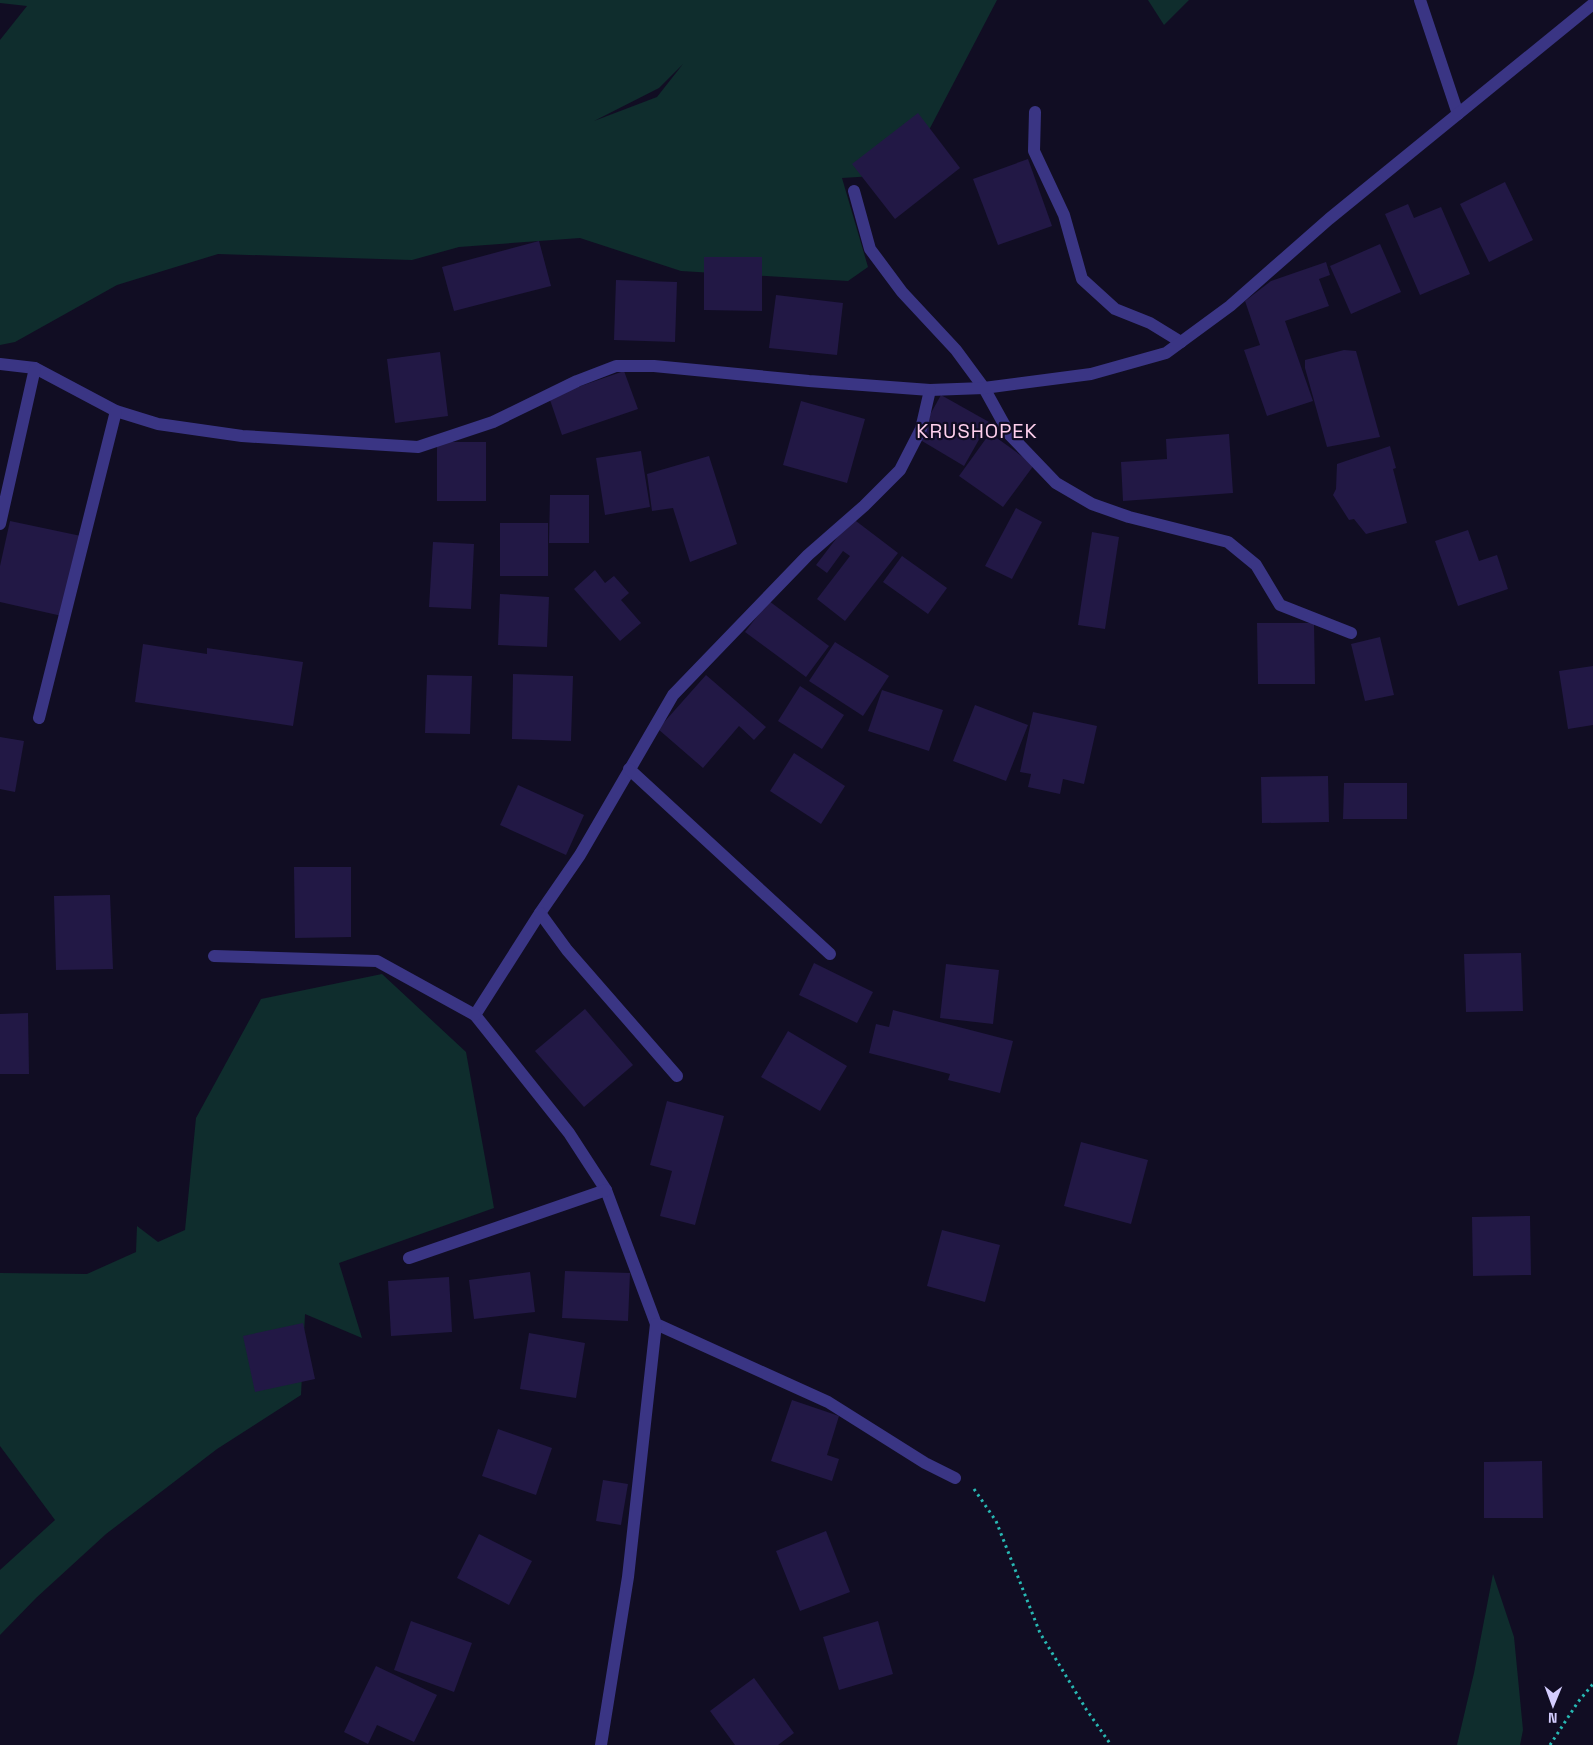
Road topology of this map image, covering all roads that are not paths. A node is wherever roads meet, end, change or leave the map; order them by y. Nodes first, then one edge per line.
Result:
1 (1420, 0) edge
2 (1593, 4) edge
3 (1035, 112) dead end
4 (1458, 114) junction
5 (854, 191) dead end
6 (1181, 342) junction
7 (0, 364) edge
8 (35, 368) junction
9 (984, 388) junction
10 (930, 390) junction
11 (116, 411) junction
12 (0, 524) edge
13 (1351, 634) dead end
14 (39, 718) dead end
15 (629, 769) junction
16 (540, 913) junction
17 (830, 954) dead end
18 (214, 956) dead end
19 (475, 1015) junction
20 (677, 1076) dead end
21 (606, 1190) junction
22 (409, 1258) dead end
23 (656, 1324) junction
24 (955, 1478) road end
25 (601, 1745) edge

1 - 4 street
2 - 4 street
3 - 6 street
4 - 6 street
5 - 9 street
6 - 9 street
7 - 8 street
8 - 11 street
8 - 12 street
9 - 10 street
9 - 13 street
10 - 11 street
10 - 15 street
11 - 14 street
15 - 16 street
15 - 17 street
16 - 19 street
16 - 20 street
18 - 19 street
19 - 21 street
21 - 22 street
21 - 23 street
23 - 24 street
23 - 25 street

